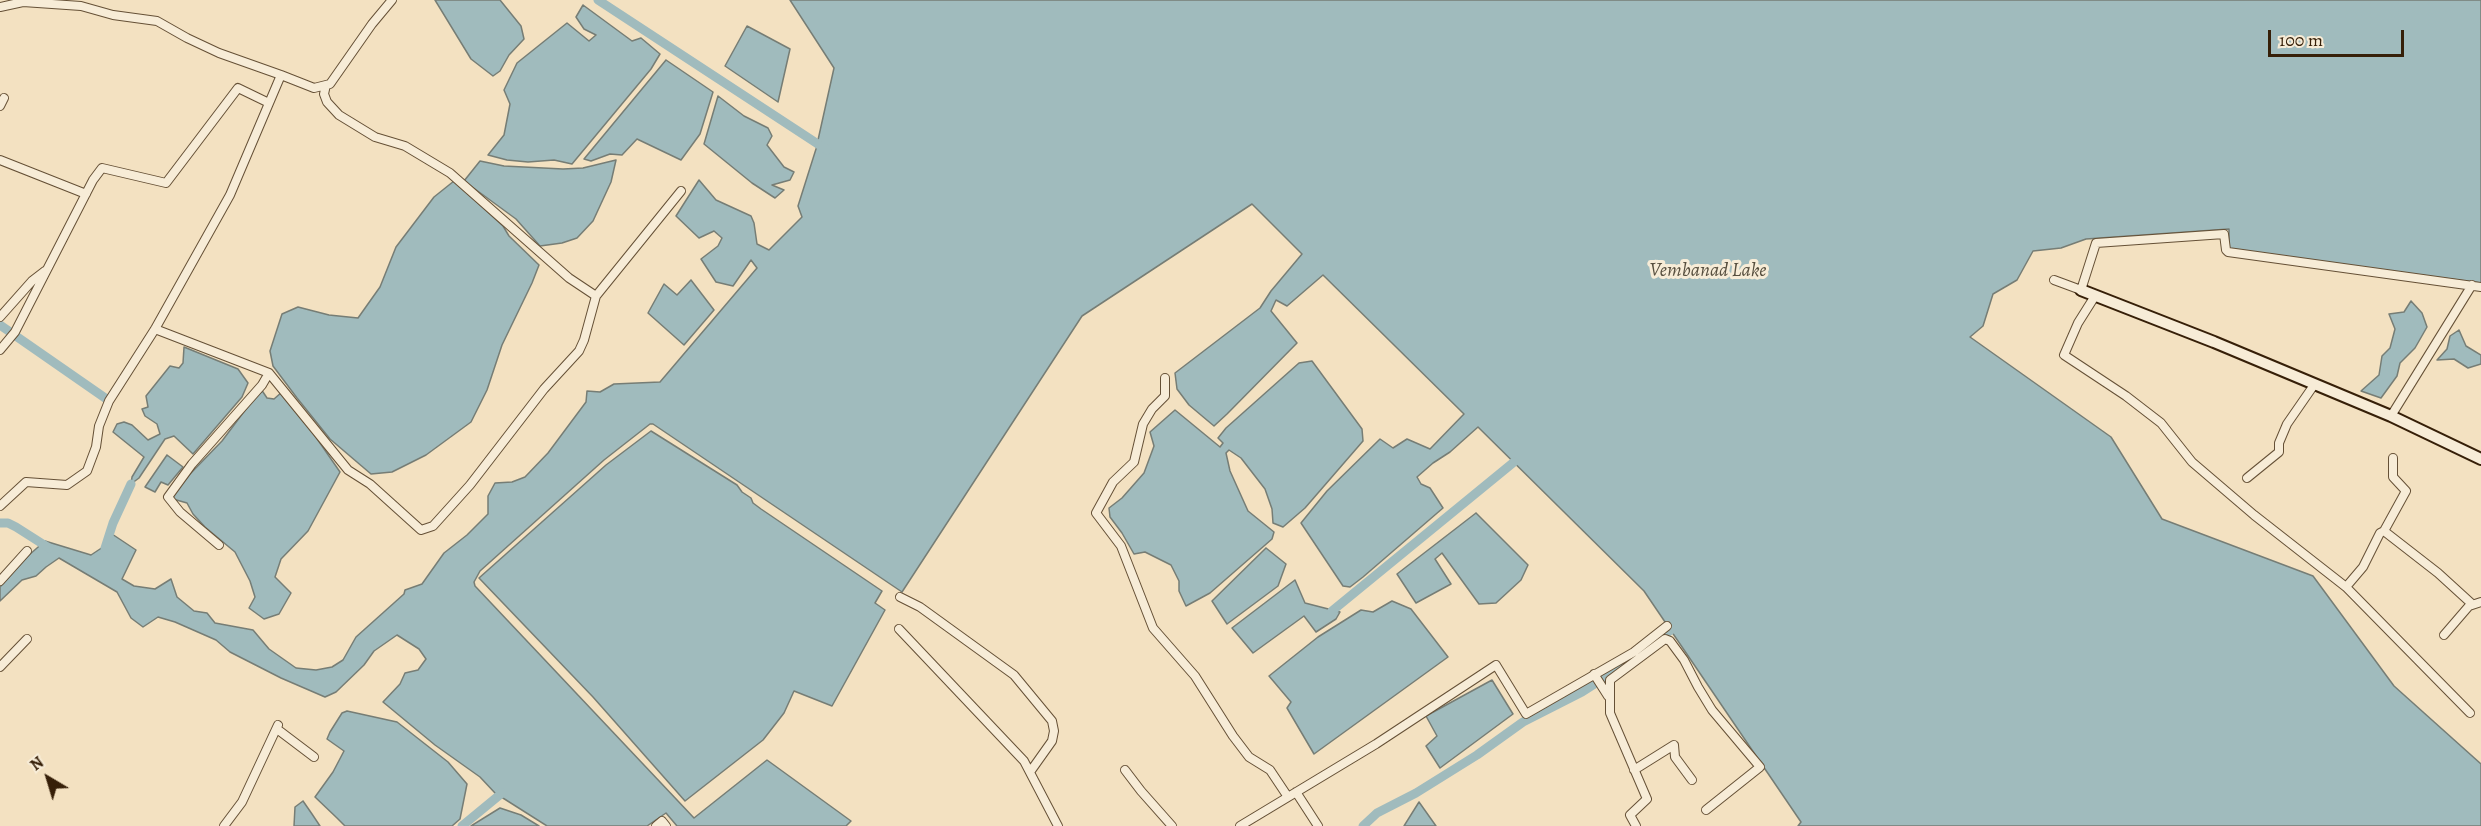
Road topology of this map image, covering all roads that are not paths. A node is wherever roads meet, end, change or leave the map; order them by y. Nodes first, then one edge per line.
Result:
1 (392, 0) edge
2 (10, 2) edge
3 (0, 7) edge
4 (281, 75) junction
5 (326, 85) junction
6 (269, 103) junction
7 (0, 160) edge
8 (681, 191) dead end
9 (87, 194) junction
10 (49, 268) junction
11 (2054, 280) dead end
12 (2477, 286) edge
13 (2081, 290) junction
14 (596, 296) junction
15 (2095, 296) junction
16 (0, 317) edge
17 (155, 329) junction
18 (0, 350) edge
19 (268, 373) junction
20 (1166, 378) dead end
21 (2314, 385) junction
22 (2391, 416) junction
23 (2393, 458) dead end
24 (2481, 459) edge
25 (2247, 478) dead end
26 (0, 506) edge
27 (2384, 531) junction
28 (219, 545) dead end
29 (27, 552) dead end
30 (0, 581) edge
31 (2346, 587) junction
32 (900, 597) dead end
33 (2477, 603) edge
34 (1667, 627) dead end
35 (899, 629) dead end
36 (2444, 635) dead end
37 (27, 639) dead end
38 (0, 667) edge
39 (1595, 675) junction
40 (1609, 697) junction
41 (2470, 712) dead end
42 (314, 757) dead end
43 (1125, 770) dead end
44 (1634, 770) junction
45 (1030, 772) junction
46 (1692, 780) dead end
47 (1292, 795) junction
48 (1630, 805) dead end
49 (1706, 810) dead end
50 (1630, 814) junction
51 (224, 826) edge
52 (656, 826) edge
53 (666, 826) edge
54 (1058, 826) edge
55 (1172, 826) edge
56 (1240, 826) edge
57 (1318, 826) edge
58 (1636, 826) edge

1 - 5 street
2 - 3 street
2 - 4 street
4 - 5 street
4 - 6 street
5 - 14 street
6 - 9 street
6 - 17 street
7 - 9 street
8 - 14 street
9 - 10 street
10 - 16 street
10 - 18 street
11 - 13 street
12 - 13 street
12 - 22 street
13 - 15 main road
14 - 19 street
15 - 21 main road
15 - 31 street
17 - 19 street
17 - 26 street
19 - 28 street
20 - 47 street
21 - 22 main road
21 - 25 street
22 - 24 main road
23 - 27 street
27 - 31 street
27 - 33 street
29 - 30 street
31 - 41 street
32 - 45 street
33 - 36 street
34 - 39 street
35 - 45 street
37 - 38 street
39 - 40 street
39 - 47 street
40 - 44 street
40 - 49 street
42 - 51 street
43 - 55 street
44 - 46 street
44 - 50 street
45 - 54 street
47 - 56 street
47 - 57 street
48 - 50 street
50 - 58 street
52 - 53 street

